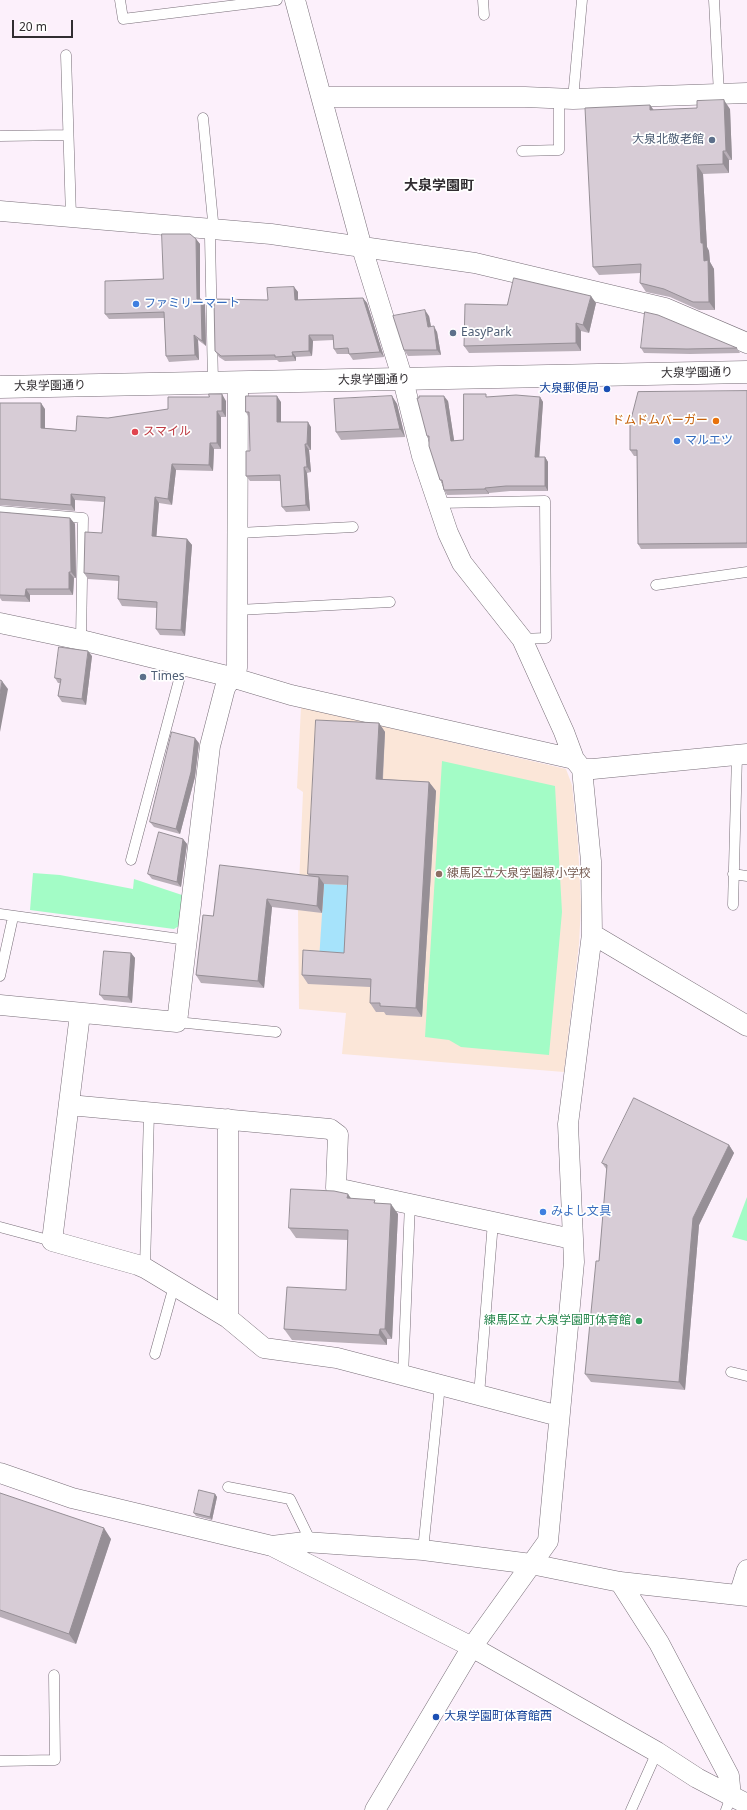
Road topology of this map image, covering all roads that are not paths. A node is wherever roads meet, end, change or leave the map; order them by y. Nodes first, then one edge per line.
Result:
1 (120, 0) edge
2 (277, 0) edge
3 (295, 0) edge
4 (483, 0) edge
5 (582, 0) edge
6 (714, 0) edge
7 (484, 14) dead end
8 (66, 54) dead end
9 (747, 93) edge
10 (719, 94) junction
11 (322, 97) junction
12 (566, 99) junction
13 (203, 118) dead end
14 (68, 135) junction
15 (0, 136) edge
16 (522, 151) dead end
17 (0, 211) edge
18 (71, 217) junction
19 (211, 229) junction
20 (362, 248) junction
21 (747, 343) edge
22 (747, 372) edge
23 (403, 380) junction
24 (238, 382) junction
25 (212, 383) junction
26 (0, 387) edge
27 (438, 503) junction
28 (0, 511) edge
29 (353, 527) dead end
30 (239, 533) junction
31 (747, 572) edge
32 (656, 585) dead end
33 (390, 602) dead end
34 (238, 610) junction
35 (0, 623) edge
36 (522, 639) junction
37 (81, 640) junction
38 (183, 665) junction
39 (231, 677) junction
40 (742, 754) edge
41 (578, 764) junction
42 (131, 860) dead end
43 (733, 874) junction
44 (747, 876) edge
45 (732, 905) dead end
46 (0, 914) edge
47 (13, 917) junction
48 (592, 934) junction
49 (187, 940) junction
50 (0, 976) edge
51 (0, 1006) edge
52 (80, 1014) junction
53 (177, 1022) junction
54 (747, 1026) edge
55 (276, 1032) dead end
56 (69, 1105) junction
57 (148, 1112) junction
58 (228, 1119) junction
59 (410, 1203) junction
60 (493, 1222) junction
61 (0, 1227) edge
62 (572, 1239) junction
63 (52, 1240) junction
64 (145, 1268) junction
65 (174, 1286) junction
66 (228, 1318) junction
67 (154, 1354) dead end
68 (731, 1372) dead end
69 (402, 1376) junction
70 (747, 1376) edge
71 (440, 1385) junction
72 (479, 1395) junction
73 (559, 1416) junction
74 (0, 1472) edge
75 (228, 1487) dead end
76 (311, 1542) junction
77 (272, 1546) junction
78 (423, 1550) junction
79 (532, 1564) junction
80 (747, 1570) edge
81 (620, 1582) junction
82 (743, 1596) edge
83 (472, 1647) junction
84 (54, 1675) dead end
85 (657, 1752) junction
86 (0, 1761) edge
87 (735, 1804) edge
88 (375, 1810) edge
89 (631, 1810) edge

1 - 2 lane
3 - 11 street
4 - 7 lane
5 - 12 lane
6 - 10 lane
8 - 14 lane
9 - 10 street
10 - 12 street
11 - 12 street
11 - 20 street
12 - 16 lane
13 - 19 lane
14 - 15 lane
14 - 18 lane
17 - 18 street
18 - 19 street
19 - 20 street
19 - 25 lane
20 - 21 street
20 - 23 street
22 - 23 street, 大泉学園通り
23 - 24 street, 大泉学園通り
23 - 27 street
24 - 25 street, 大泉学園通り
24 - 30 street
25 - 26 street, 大泉学園通り
27 - 36 street
27 - 36 lane
28 - 37 lane
29 - 30 lane
30 - 34 street
31 - 32 lane
33 - 34 lane
34 - 39 street
35 - 37 street
36 - 41 street
37 - 38 street
38 - 39 street
38 - 42 lane
39 - 41 street
39 - 49 street
40 - 41 street
40 - 43 lane
41 - 48 street
43 - 44 lane
43 - 45 lane
46 - 47 lane
47 - 49 lane
47 - 50 lane
48 - 54 street
48 - 62 street
49 - 53 street
51 - 52 street
52 - 53 street
52 - 56 street
53 - 55 lane
56 - 57 street
56 - 63 street
57 - 58 street
57 - 64 lane
58 - 59 street
58 - 66 street
59 - 60 street
59 - 69 lane
60 - 62 street
60 - 72 lane
61 - 63 lane
62 - 73 street
63 - 64 street
64 - 65 street
65 - 66 street
65 - 67 lane
66 - 69 street
68 - 70 lane
69 - 71 street
71 - 72 street
71 - 78 lane
72 - 73 street
73 - 79 street
74 - 77 street
75 - 76 lane
76 - 77 street
76 - 78 street
77 - 83 street
78 - 79 street
79 - 81 street
79 - 83 street
80 - 82 street
81 - 82 street
81 - 87 street
83 - 85 street
83 - 88 street
84 - 86 lane
85 - 87 street
85 - 89 lane

